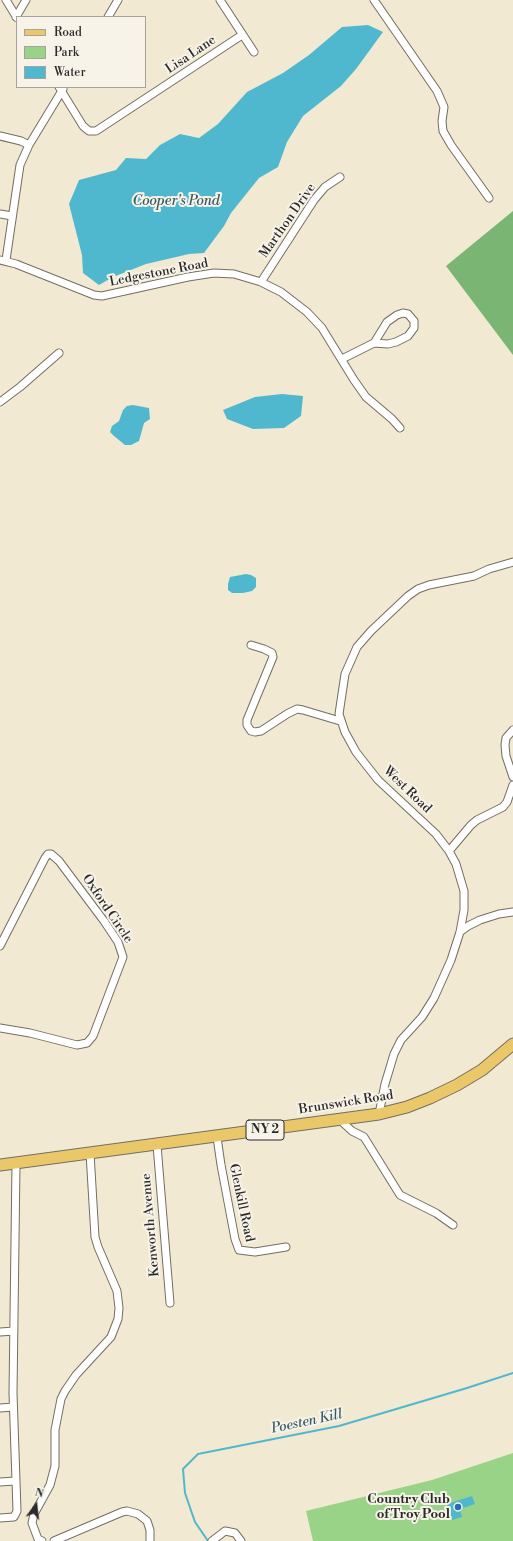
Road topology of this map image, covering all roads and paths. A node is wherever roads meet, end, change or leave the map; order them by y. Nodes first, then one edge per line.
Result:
1 (6, 0) edge
2 (26, 0) edge
3 (118, 0) edge
4 (220, 0) edge
5 (374, 0) edge
6 (17, 16) edge
7 (109, 16) edge
8 (16, 18) edge
9 (242, 35) junction
10 (254, 52) dead end
11 (62, 88) edge
12 (0, 136) edge
13 (29, 145) junction
14 (340, 177) dead end
15 (489, 198) dead end
16 (0, 214) edge
17 (12, 216) junction
18 (3, 260) edge
19 (261, 282) junction
20 (374, 343) junction
21 (58, 353) dead end
22 (342, 359) junction
23 (0, 402) edge
24 (400, 428) dead end
25 (513, 562) edge
26 (251, 645) dead end
27 (340, 721) junction
28 (513, 730) edge
29 (513, 777) edge
30 (513, 785) edge
31 (449, 851) junction
32 (513, 912) edge
33 (460, 932) junction
34 (0, 946) edge
35 (0, 1028) edge
36 (513, 1044) edge
37 (379, 1114) junction
38 (339, 1119) junction
39 (217, 1137) junction
40 (156, 1145) junction
41 (90, 1153) junction
42 (16, 1164) junction
43 (0, 1166) edge
44 (453, 1225) dead end
45 (286, 1247) dead end
46 (170, 1303) dead end
47 (14, 1331) junction
48 (0, 1332) edge
49 (13, 1407) junction
50 (0, 1408) edge
51 (15, 1481) junction
52 (0, 1482) edge
53 (0, 1518) edge
54 (215, 1539) edge
55 (42, 1541) edge
56 (54, 1541) edge
57 (150, 1541) edge
58 (241, 1541) edge

1 - 8 street
2 - 6 street
3 - 7 street
4 - 9 street
5 - 15 street
9 - 10 street
9 - 11 street, Lisa Lane
11 - 13 street
12 - 13 street
13 - 17 street
14 - 19 street, Marthon Drive
16 - 17 street
17 - 18 street
18 - 19 street, Ledgestone Road
19 - 22 street, Ledgestone Road
20 - 20 street
20 - 22 street
21 - 23 street
22 - 24 street, Ledgestone Road
25 - 27 street, West Road
26 - 27 street
27 - 31 street, West Road
28 - 29 street
30 - 31 street
31 - 33 street, West Road
32 - 33 street
33 - 37 street, West Road
34 - 35 street, Oxford Circle
36 - 37 main road, Brunswick Road / NY 2
37 - 38 main road, Brunswick Road / NY 2
38 - 39 main road, Brunswick Road / NY 2
38 - 44 street
39 - 40 main road, Brunswick Road / NY 2
39 - 45 street, Glenkill Road
40 - 41 main road, Brunswick Road / NY 2
40 - 46 street, Kenworth Avenue
41 - 42 main road, Brunswick Road / NY 2
41 - 55 street
42 - 43 main road, Brunswick Road / NY 2
42 - 47 street
47 - 48 street
47 - 49 street
49 - 50 street
49 - 51 street
51 - 52 street
51 - 53 street
54 - 58 street
56 - 57 street

